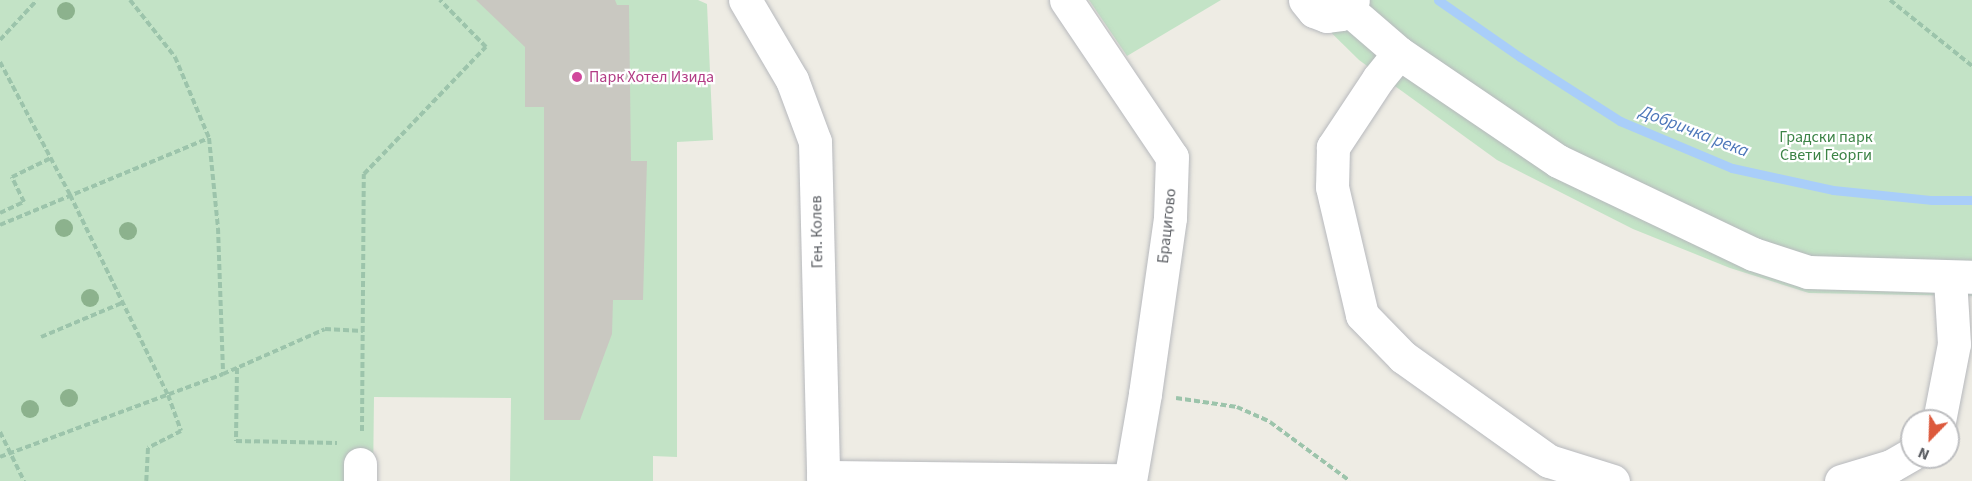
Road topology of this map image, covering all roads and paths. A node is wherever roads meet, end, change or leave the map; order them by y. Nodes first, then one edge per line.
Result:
1 (37, 0) edge
2 (130, 0) edge
3 (440, 0) edge
4 (745, 0) edge
5 (1066, 0) edge
6 (1305, 0) edge
7 (1890, 0) edge
8 (1350, 5) edge
9 (0, 40) edge
10 (1399, 53) junction
11 (0, 62) edge
12 (1972, 66) edge
13 (209, 138) junction
14 (51, 158) junction
15 (70, 195) junction
16 (0, 214) edge
17 (2, 224) edge
18 (1961, 277) edge
19 (122, 303) junction
20 (363, 331) junction
21 (41, 337) dead end
22 (237, 368) junction
23 (223, 374) junction
24 (168, 394) junction
25 (1145, 394) junction
26 (1941, 409) edge
27 (0, 432) edge
28 (9, 454) junction
29 (0, 458) edge
30 (355, 458) edge
31 (1900, 461) edge
32 (823, 479) edge
33 (1130, 480) edge
34 (24, 481) edge
35 (146, 481) edge
36 (1350, 481) edge
37 (1612, 481) edge
38 (1841, 481) edge

1 - 9 path
2 - 13 path
3 - 20 path
4 - 32 street, Ген. Колев
5 - 25 street, Брацигово
6 - 8 street
7 - 12 path
8 - 10 street
10 - 18 street
10 - 37 street
11 - 14 path
13 - 15 path
13 - 23 path
14 - 15 path
14 - 16 path
15 - 17 path
15 - 19 path
16 - 17 path
18 - 26 street
19 - 21 path
19 - 24 path
20 - 22 path
20 - 30 path
22 - 23 path
22 - 30 path
23 - 24 path
24 - 28 path
24 - 35 path
25 - 33 street, Брацигово
25 - 36 path
27 - 28 path
28 - 29 path
28 - 34 path
31 - 38 street
32 - 33 street

